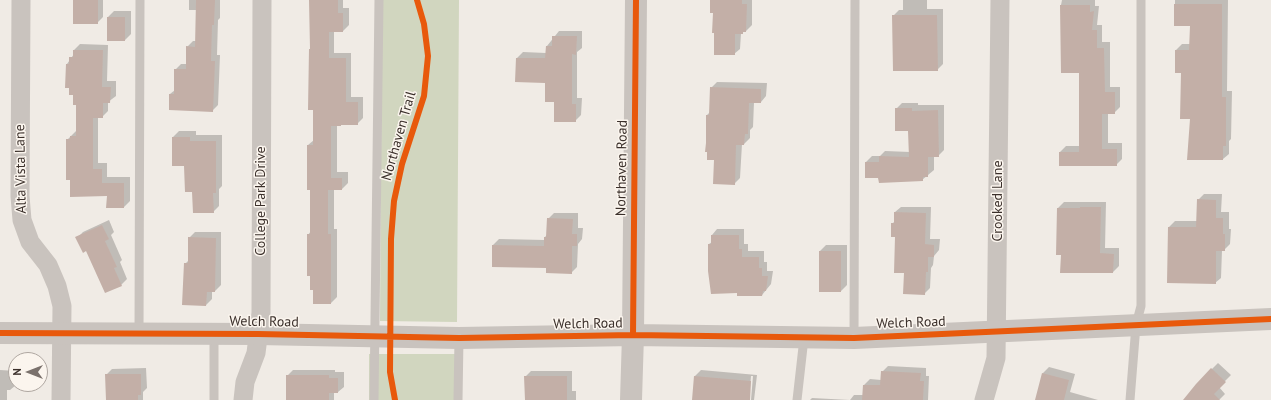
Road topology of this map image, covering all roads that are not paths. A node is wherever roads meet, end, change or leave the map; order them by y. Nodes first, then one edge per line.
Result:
1 (21, 0) edge
2 (140, 0) edge
3 (262, 0) edge
4 (379, 0) edge
5 (636, 0) edge
6 (855, 0) edge
7 (1000, 0) edge
8 (1140, 0) edge
9 (1271, 319) edge
10 (1136, 325) junction
11 (997, 332) junction
12 (0, 333) edge
13 (61, 333) junction
14 (139, 333) junction
15 (214, 334) junction
16 (258, 334) junction
17 (633, 335) junction
18 (375, 336) junction
19 (459, 338) junction
20 (804, 338) junction
21 (854, 338) junction
22 (61, 400) edge
23 (214, 400) edge
24 (243, 400) edge
25 (374, 400) edge
26 (458, 400) edge
27 (631, 400) edge
28 (797, 400) edge
29 (984, 400) edge
30 (1130, 400) edge

1 - 13 street, Alta Vista Lane
2 - 14 lane
3 - 16 street, College Park Drive
4 - 18 lane
5 - 17 street, Northaven Road
6 - 21 lane
7 - 11 street, Crooked Lane
8 - 10 lane
9 - 10 street, Welch Road
10 - 11 street, Welch Road
10 - 30 lane
11 - 21 street, Welch Road
11 - 29 street, Crooked Lane
12 - 13 street, Welch Road
13 - 14 street, Welch Road
13 - 22 street, Alta Vista Lane
14 - 15 street, Welch Road
15 - 16 street, Welch Road
15 - 23 lane
16 - 18 street, Welch Road
16 - 24 street, College Park Drive
17 - 19 street, Welch Road
17 - 20 street, Welch Road
17 - 27 street, Northaven Road
18 - 19 street, Welch Road
18 - 25 lane
19 - 26 lane
20 - 21 street, Welch Road
20 - 28 lane

